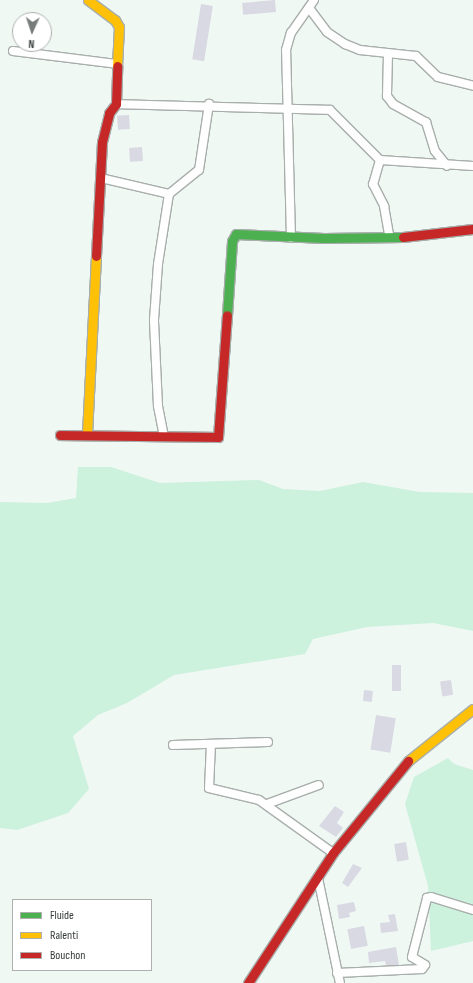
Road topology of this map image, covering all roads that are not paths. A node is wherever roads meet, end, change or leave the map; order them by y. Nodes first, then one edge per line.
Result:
1 (88, 0) edge
2 (314, 0) edge
3 (309, 8) junction
4 (21, 52) edge
5 (388, 54) junction
6 (118, 64) junction
7 (473, 86) edge
8 (116, 104) junction
9 (209, 104) junction
10 (288, 108) junction
11 (380, 160) junction
12 (446, 166) junction
13 (473, 166) edge
14 (100, 178) junction
15 (169, 194) junction
16 (473, 230) edge
17 (389, 235) junction
18 (292, 238) junction
19 (87, 434) junction
20 (60, 436) dead end
21 (164, 437) junction
22 (473, 709) edge
23 (268, 742) dead end
24 (211, 744) junction
25 (173, 745) dead end
26 (319, 785) dead end
27 (267, 804) junction
28 (333, 853) junction
29 (318, 878) junction
30 (473, 910) edge
31 (337, 973) junction
32 (248, 983) edge
33 (340, 983) edge

1 - 6 street
2 - 3 street
3 - 5 street
3 - 10 street
4 - 6 street
5 - 7 street
5 - 12 street
6 - 8 street
8 - 9 street
8 - 14 street
9 - 10 street
9 - 15 street
10 - 11 street
10 - 18 street
11 - 12 street
11 - 17 street
12 - 13 street
14 - 15 street
14 - 19 street
15 - 21 street
16 - 17 street
17 - 18 street
18 - 21 street
19 - 20 street
19 - 21 street
22 - 28 street
23 - 24 street
24 - 25 street
24 - 27 street
26 - 27 street
27 - 28 street
28 - 29 street
29 - 31 street
29 - 32 street
30 - 31 street
31 - 33 street

